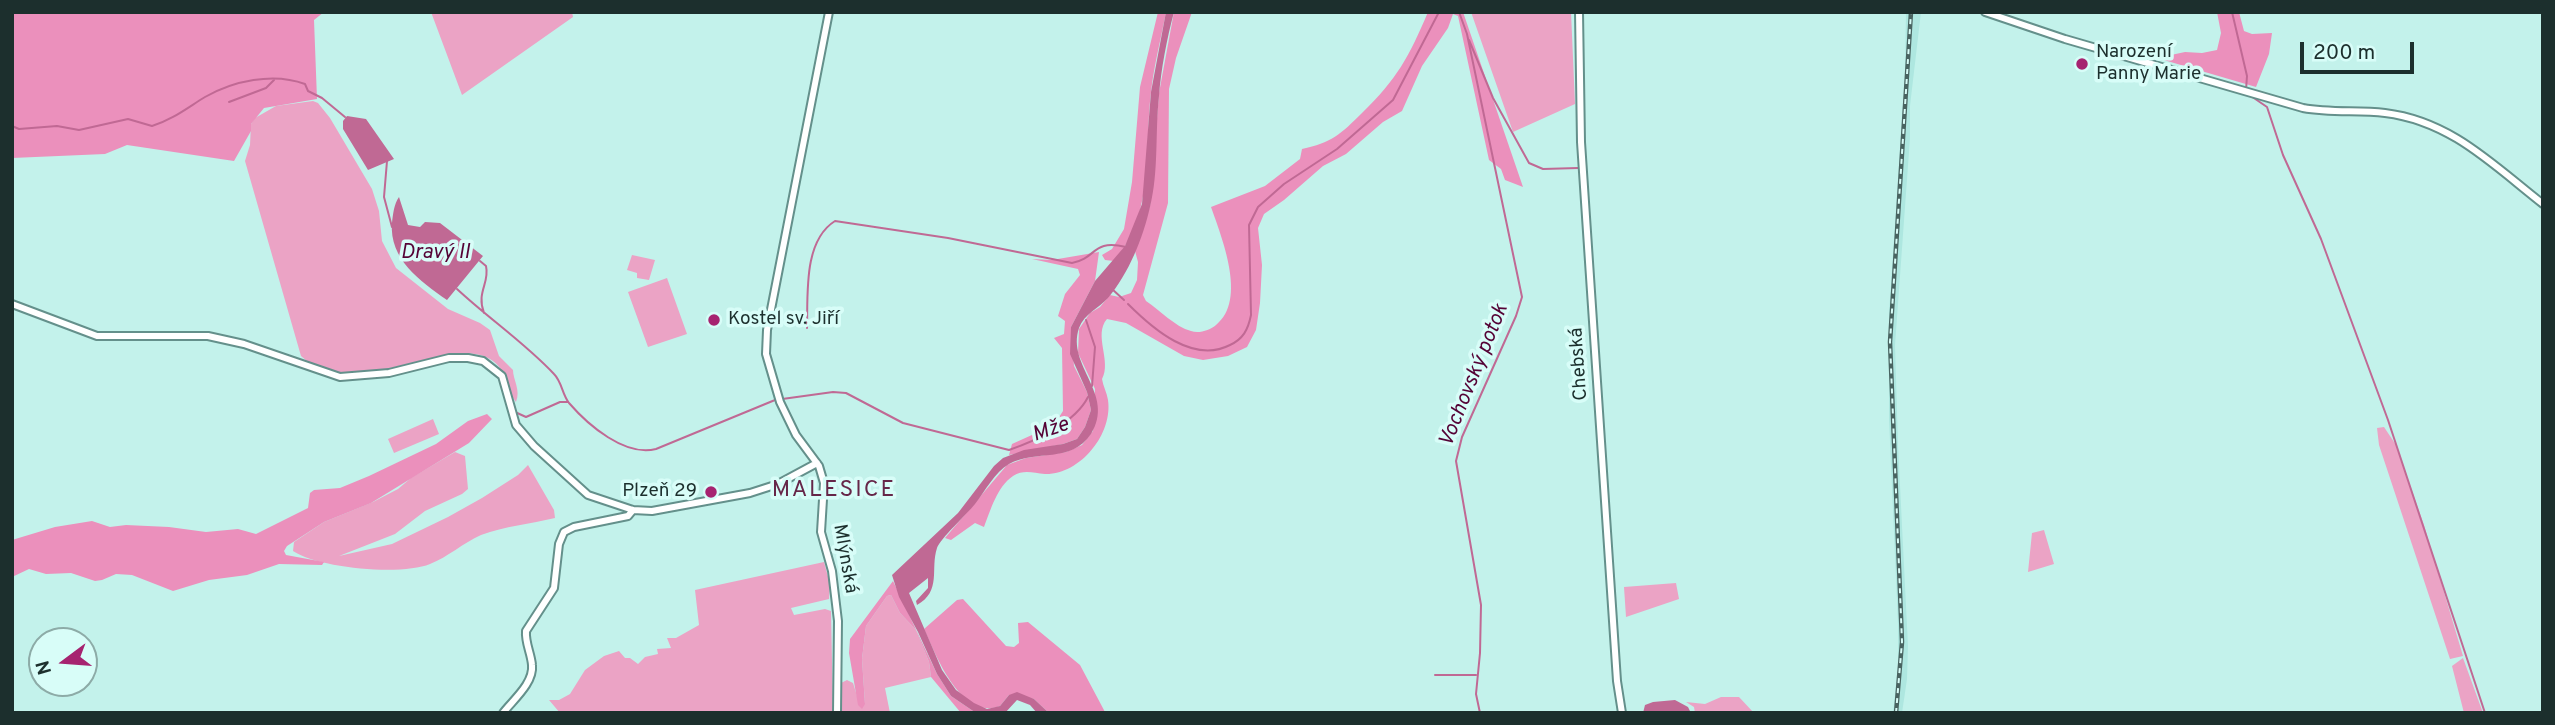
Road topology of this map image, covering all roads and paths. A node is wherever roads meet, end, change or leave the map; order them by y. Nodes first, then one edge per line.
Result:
1 (830, 12) edge
2 (1578, 12) edge
3 (1985, 12) edge
4 (2543, 204) edge
5 (12, 304) edge
6 (817, 463) junction
7 (634, 510) junction
8 (503, 713) edge
9 (837, 713) edge
10 (1622, 713) edge

1 - 6 street
2 - 10 street, Chebská
3 - 4 street
5 - 7 street
6 - 7 street
6 - 9 street, Mlýnská
7 - 8 street

